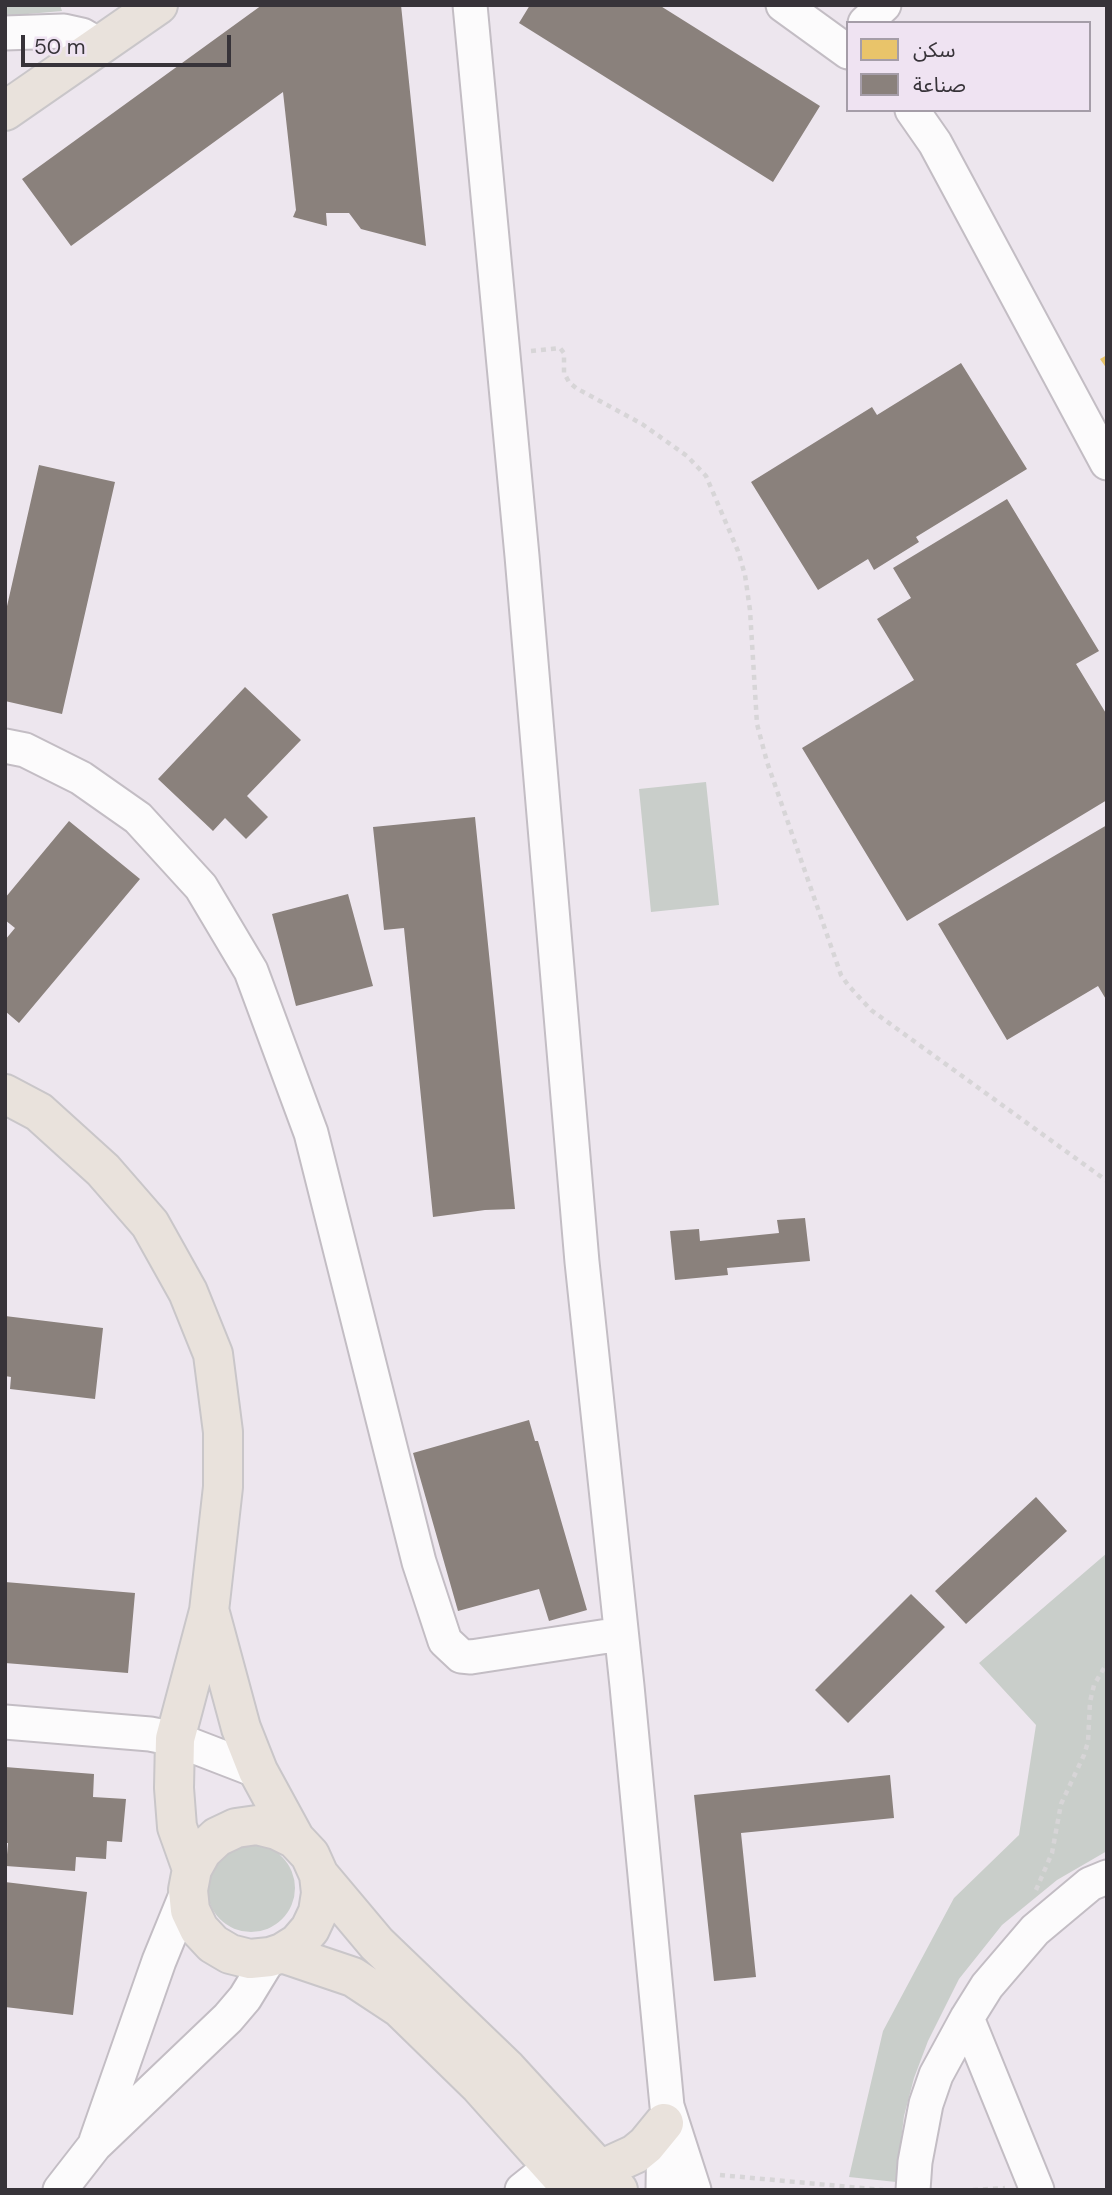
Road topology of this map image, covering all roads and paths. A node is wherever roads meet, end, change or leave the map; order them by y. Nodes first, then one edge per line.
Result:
1 (158, 5) edge
2 (470, 5) edge
3 (783, 5) edge
4 (884, 5) edge
5 (867, 21) edge
6 (5, 33) edge
7 (99, 45) junction
8 (846, 48) edge
9 (5, 50) edge
10 (5, 111) edge
11 (913, 112) edge
12 (503, 354) junction
13 (1107, 463) edge
14 (5, 746) edge
15 (5, 1094) edge
16 (1107, 1181) edge
17 (209, 1611) junction
18 (621, 1634) junction
19 (1107, 1663) edge
20 (5, 1722) edge
21 (175, 1739) junction
22 (258, 1771) junction
23 (295, 1839) junction
24 (319, 1875) junction
25 (1107, 1877) edge
26 (190, 1879) junction
27 (1035, 1930) junction
28 (276, 1955) junction
29 (967, 2018) junction
30 (665, 2114) junction
31 (95, 2145) junction
32 (586, 2179) edge
33 (682, 2184) edge
34 (60, 2190) edge
35 (522, 2190) edge
36 (883, 2190) edge
37 (913, 2190) edge
38 (1037, 2190) edge

1 - 7 main road
2 - 12 street
3 - 8 street
4 - 5 street
6 - 7 street
7 - 9 street
7 - 10 main road
11 - 13 street
12 - 16 path
12 - 18 street
14 - 18 street
15 - 17 main road
17 - 21 main road
17 - 22 main road
18 - 30 street
19 - 27 path
20 - 21 street
21 - 22 street
21 - 26 main road
22 - 23 main road
23 - 24 main road
23 - 26 main road
24 - 28 main road
24 - 32 main road
25 - 27 street
26 - 28 main road
26 - 31 street
27 - 29 street
28 - 31 street
28 - 32 main road
29 - 37 street
29 - 38 street
30 - 32 main road
30 - 33 street
31 - 34 street
32 - 35 street
33 - 36 path

